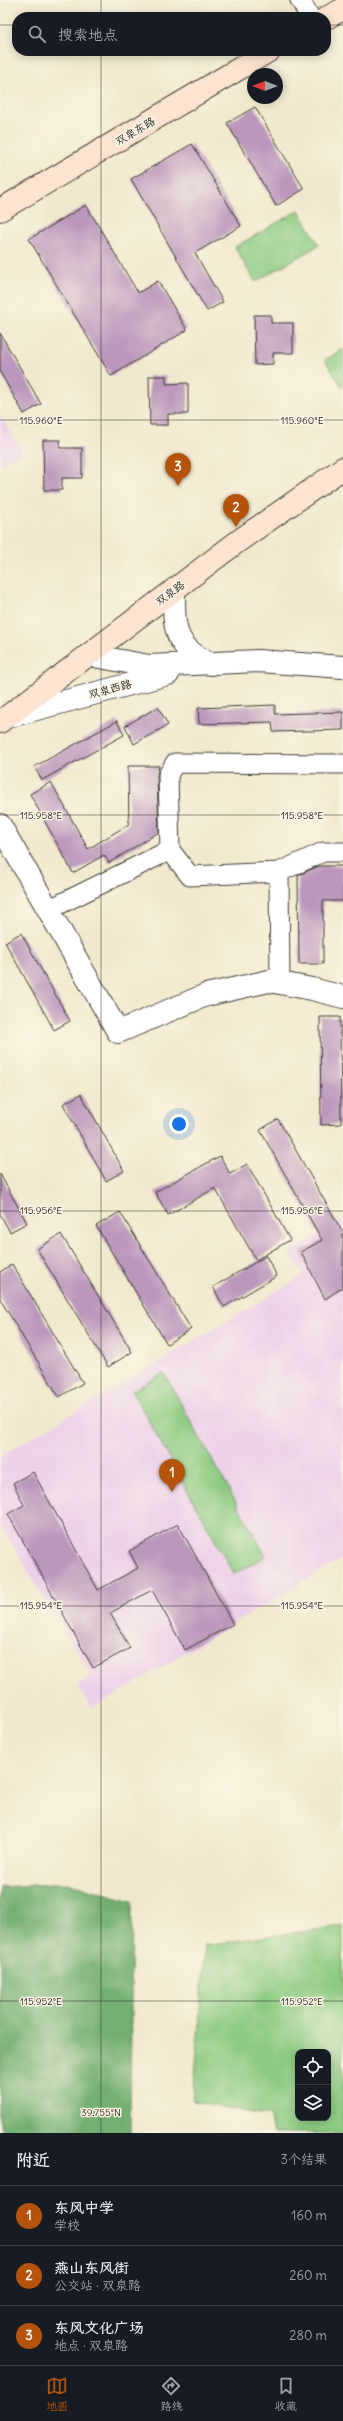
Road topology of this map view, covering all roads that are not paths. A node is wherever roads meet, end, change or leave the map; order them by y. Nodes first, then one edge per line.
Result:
1 (300, 0) edge
2 (343, 9) edge
3 (307, 12) edge
4 (331, 15) edge
5 (262, 56) edge
6 (0, 210) edge
7 (343, 468) edge
8 (174, 590) junction
9 (89, 655) junction
10 (211, 664) junction
11 (343, 667) edge
12 (5, 719) edge
13 (343, 764) edge
14 (0, 825) edge
15 (170, 850) junction
16 (343, 852) edge
17 (279, 872) junction
18 (48, 910) junction
19 (280, 983) junction
20 (343, 997) edge

1 - 3 street
2 - 4 main road
5 - 6 main road, 双泉东路
7 - 8 main road, 双泉路
8 - 9 main road, 双泉路
8 - 10 street
9 - 10 street, 双泉西路
9 - 12 main road, 双泉路
10 - 11 street, 双泉西路
10 - 12 street, 双泉西路
13 - 15 street
14 - 18 street
15 - 17 street
15 - 18 street
16 - 17 street
17 - 19 street
18 - 19 street
19 - 20 street

